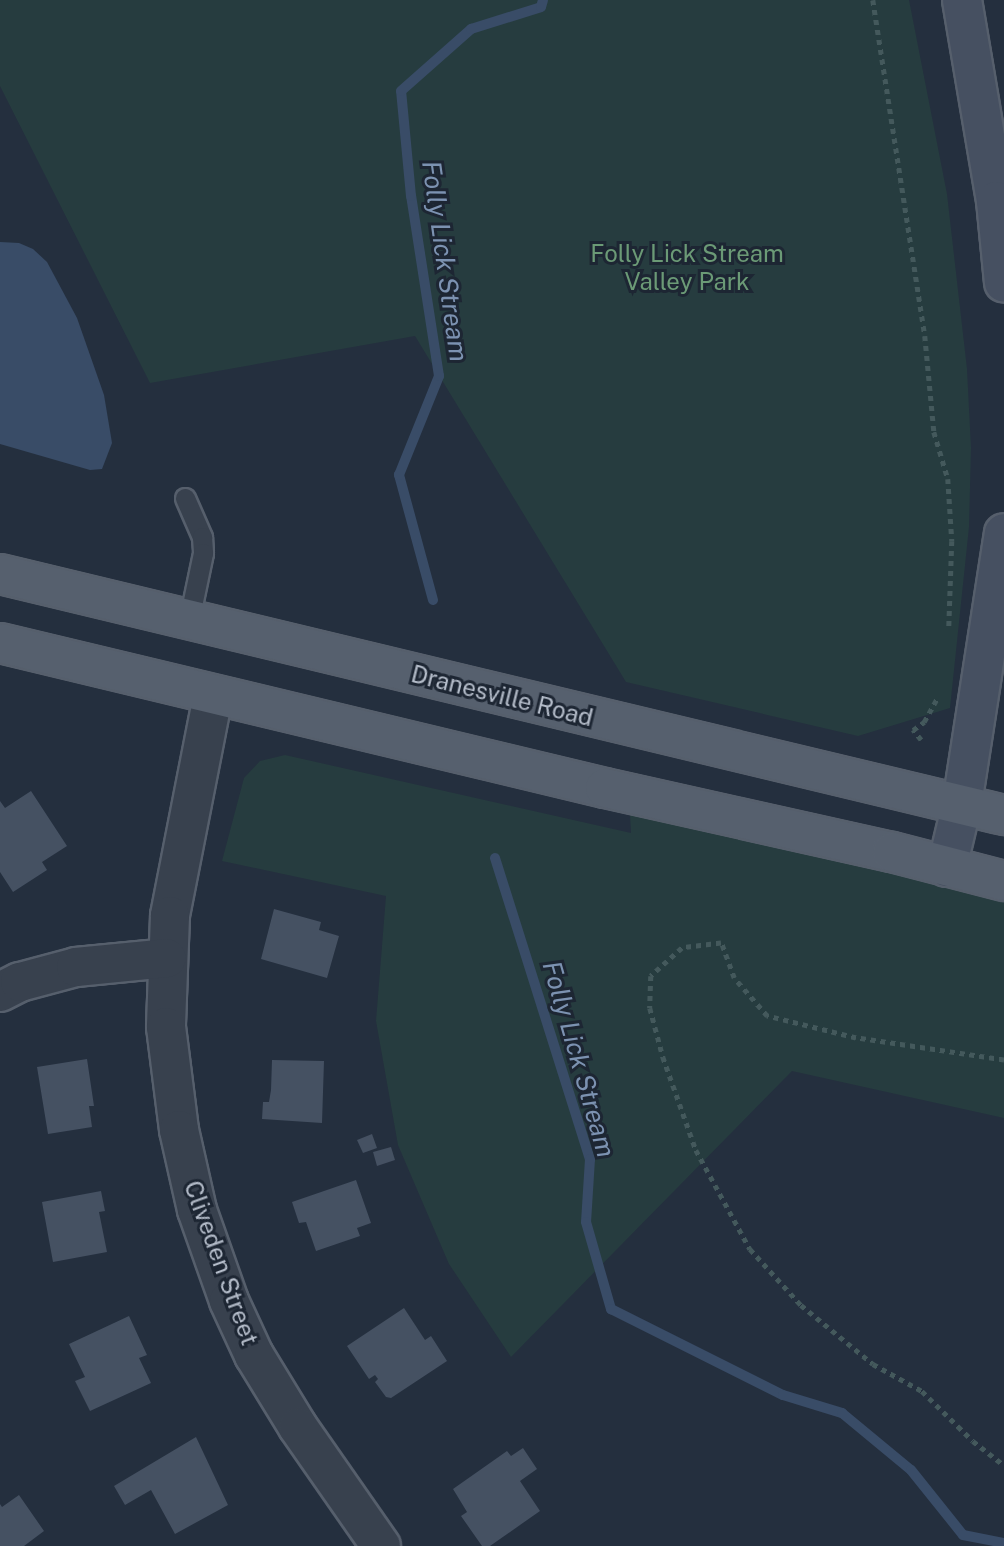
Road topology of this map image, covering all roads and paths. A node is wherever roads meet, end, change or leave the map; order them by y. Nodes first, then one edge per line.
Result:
1 (873, 0) edge
2 (962, 0) edge
3 (1004, 283) edge
4 (185, 498) dead end
5 (1004, 533) edge
6 (0, 574) edge
7 (189, 620) junction
8 (948, 634) dead end
9 (0, 643) edge
10 (939, 693) dead end
11 (213, 696) junction
12 (921, 740) dead end
13 (962, 804) junction
14 (1004, 815) edge
15 (947, 867) junction
16 (1004, 881) edge
17 (167, 958) junction
18 (0, 992) edge
19 (1004, 1060) edge
20 (1004, 1465) edge
21 (381, 1546) edge

1 - 8 path
2 - 3 street
4 - 7 lane
5 - 13 street
6 - 7 main road, Dranesville Road
7 - 13 main road, Dranesville Road
9 - 11 main road
10 - 12 path
11 - 15 main road
11 - 17 street, Cliveden Street
13 - 14 main road, Dranesville Road
13 - 15 street
15 - 16 main road
17 - 18 street
17 - 21 street, Cliveden Street
19 - 20 path

